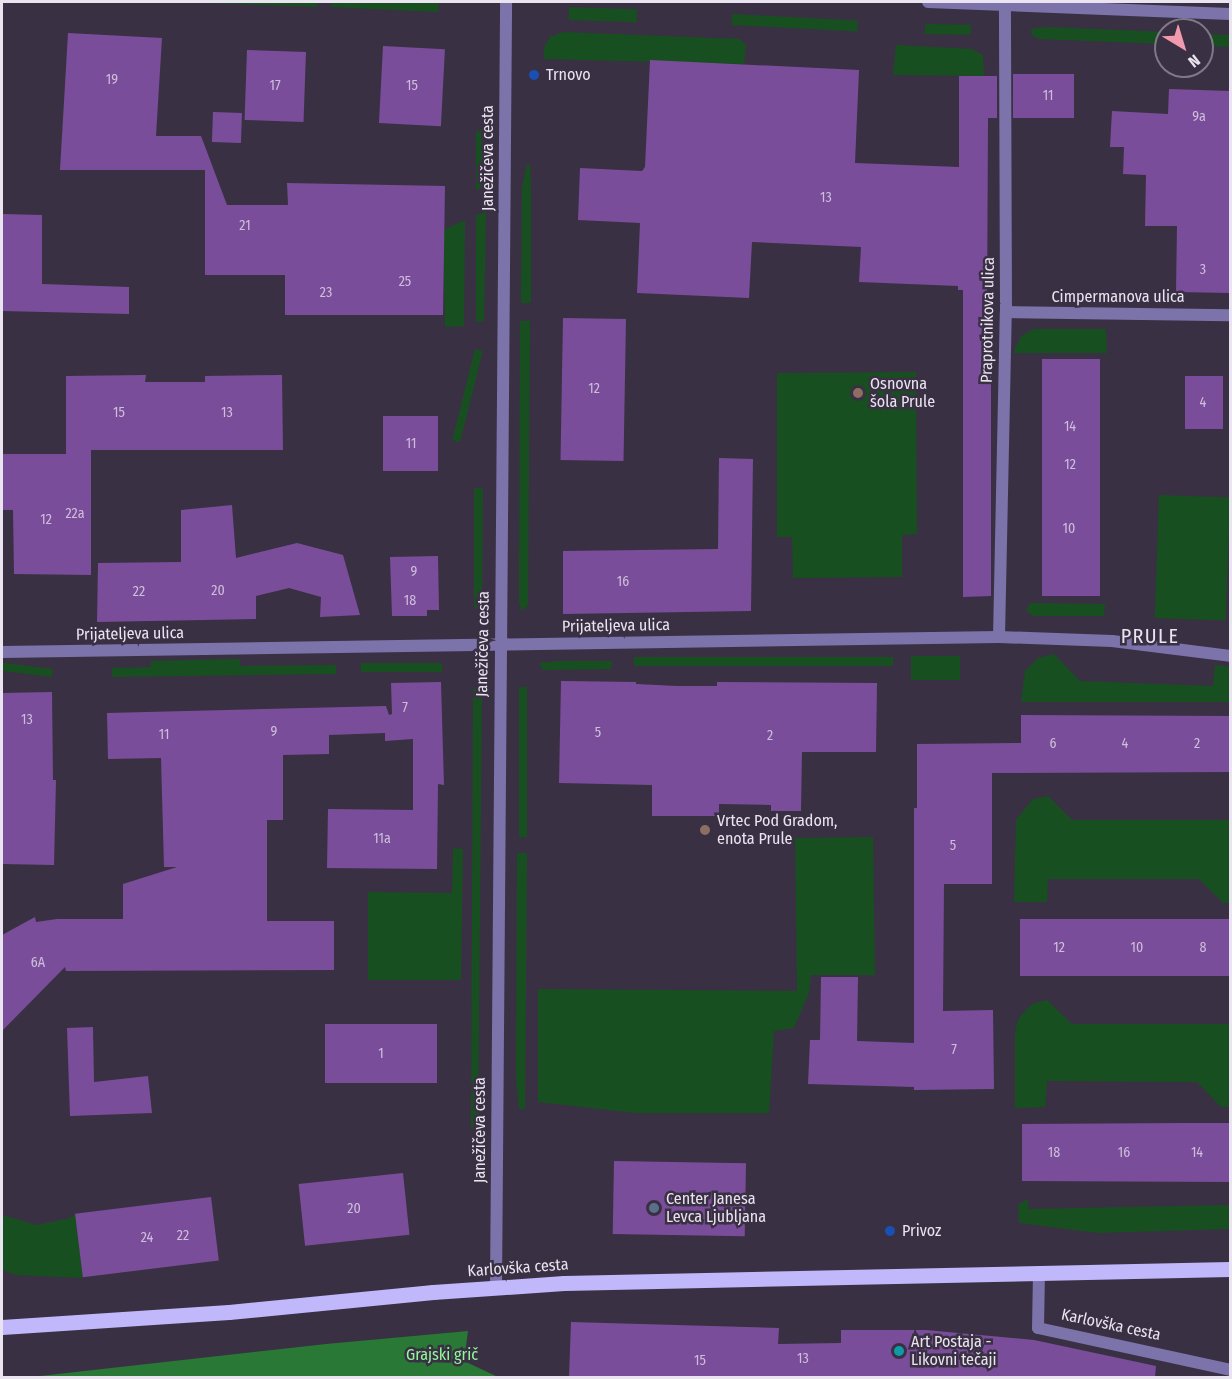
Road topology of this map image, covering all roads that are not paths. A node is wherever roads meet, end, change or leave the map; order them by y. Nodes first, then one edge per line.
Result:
1 (506, 2) edge
2 (928, 2) edge
3 (1005, 4) junction
4 (1230, 14) edge
5 (1006, 312) junction
6 (1230, 315) edge
7 (999, 637) junction
8 (499, 645) junction
9 (2, 652) edge
10 (1230, 656) edge
11 (1230, 1269) edge
12 (1039, 1272) junction
13 (496, 1287) junction
14 (2, 1327) edge
15 (1230, 1370) edge

1 - 8 street, Janežičeva cesta
2 - 3 street
3 - 4 street
3 - 5 street, Praprotnikova ulica
5 - 6 street, Cimpermanova ulica
5 - 7 street, Praprotnikova ulica
7 - 8 street, Prijateljeva ulica
7 - 10 street, Prijateljeva ulica
8 - 9 street, Prijateljeva ulica
8 - 13 street, Janežičeva cesta
11 - 12 main road, Karlovška cesta
12 - 13 main road, Karlovška cesta
12 - 15 street, Karlovška cesta
13 - 14 main road, Karlovška cesta

